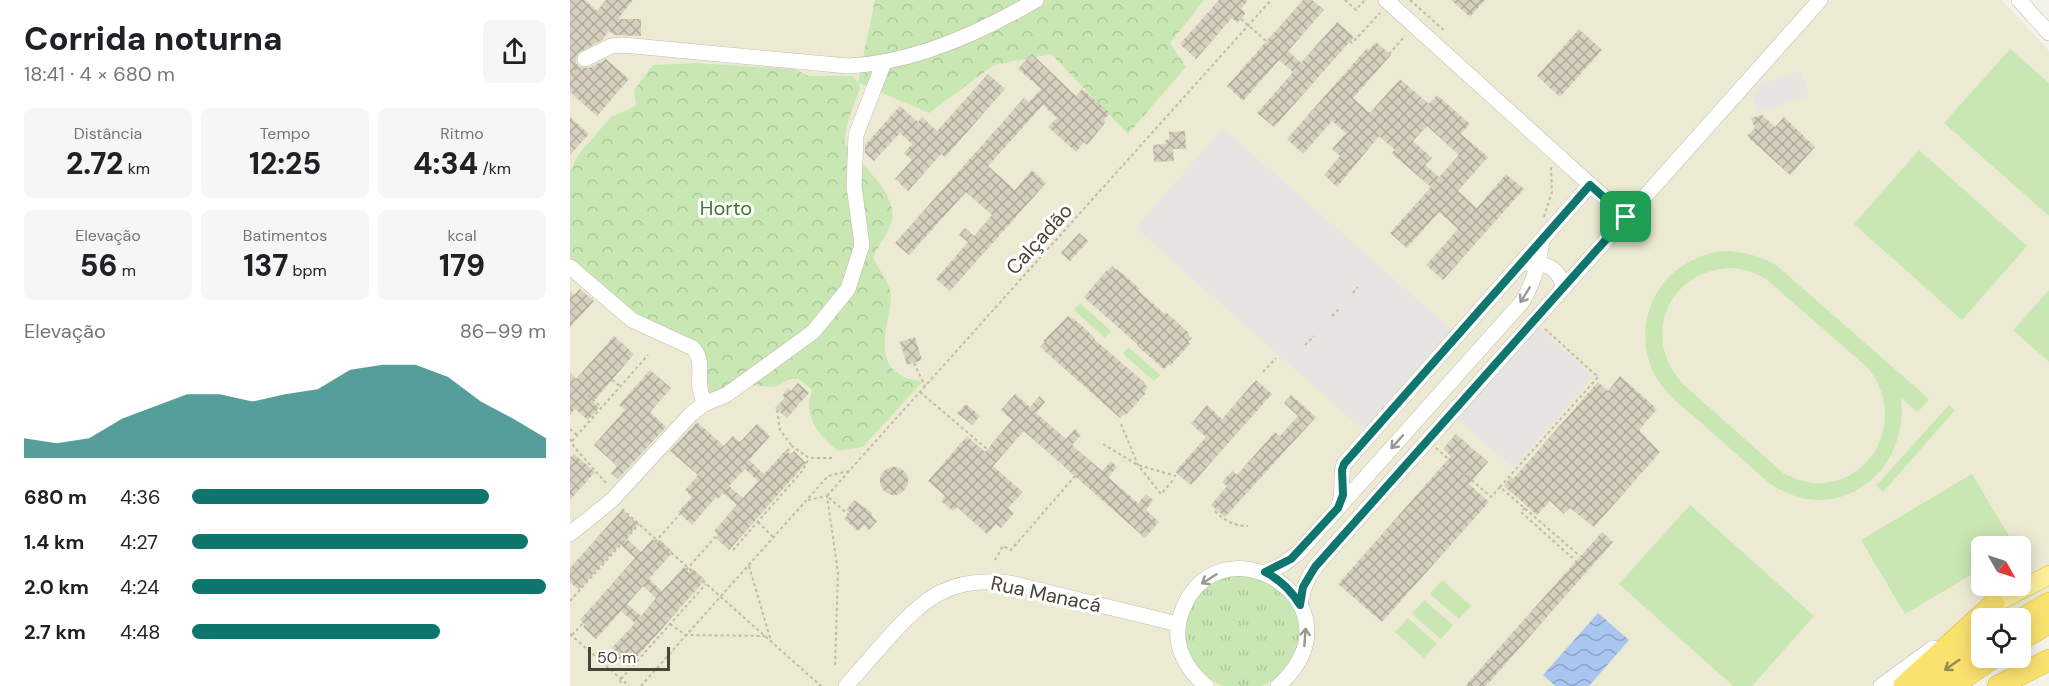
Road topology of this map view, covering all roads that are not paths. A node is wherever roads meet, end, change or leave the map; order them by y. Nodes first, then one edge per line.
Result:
1 (1036, 0) edge
2 (1820, 0) edge
3 (2019, 0) edge
4 (1382, 6) edge
5 (2049, 33) edge
6 (585, 58) dead end
7 (884, 62) junction
8 (1590, 185) junction
9 (1626, 217) junction
10 (1542, 240) junction
11 (1538, 263) junction
12 (1519, 265) junction
13 (570, 267) edge
14 (1564, 287) junction
15 (704, 404) junction
16 (1338, 508) junction
17 (570, 534) edge
18 (1265, 572) junction
19 (2049, 575) edge
20 (2049, 603) edge
21 (1994, 604) junction
22 (1300, 605) junction
23 (2031, 614) edge
24 (2049, 623) edge
25 (1178, 624) junction
26 (2031, 634) edge
27 (1971, 652) edge
28 (2049, 660) edge
29 (1978, 668) edge
30 (2049, 668) edge
31 (1283, 684) edge
32 (846, 686) edge
33 (1206, 686) edge
34 (1881, 686) edge
35 (1904, 686) edge
36 (1923, 686) edge
37 (1952, 686) edge
38 (1998, 686) edge
39 (2022, 686) edge

1 - 7 street
2 - 9 street
3 - 5 street
4 - 8 street
6 - 7 street
7 - 15 street
8 - 9 street
8 - 10 street
9 - 14 street
10 - 11 street
10 - 12 street
11 - 12 street
11 - 14 street
11 -> 16 street
12 - 16 street
13 - 15 street
14 - 22 street
15 - 17 street
16 - 18 street
18 - 22 street
18 -> 25 street
19 - 21 main road
20 - 23 highway
21 - 34 street
21 - 35 highway
31 -> 22 street
24 - 26 highway
25 - 32 street, Rua Manacá
25 - 33 street
27 -> 36 highway
28 - 38 highway
29 - 37 highway
30 - 39 street

